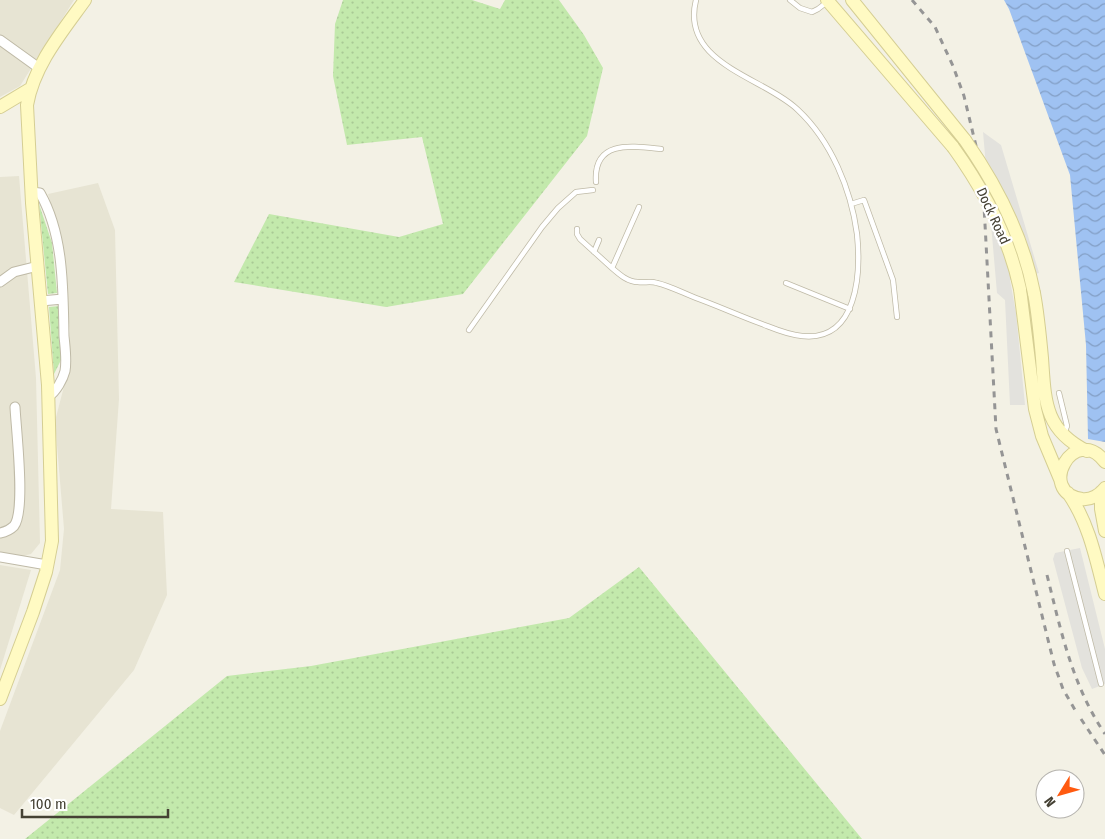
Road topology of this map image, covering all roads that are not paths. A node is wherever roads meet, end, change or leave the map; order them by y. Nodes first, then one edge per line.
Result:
1 (85, 0) edge
2 (696, 0) edge
3 (790, 0) edge
4 (828, 0) edge
5 (852, 0) edge
6 (0, 40) edge
7 (39, 68) junction
8 (30, 89) junction
9 (0, 107) edge
10 (661, 149) dead end
11 (596, 182) dead end
12 (593, 190) dead end
13 (31, 192) junction
14 (851, 204) junction
15 (638, 207) dead end
16 (577, 229) dead end
17 (599, 240) dead end
18 (594, 252) junction
19 (38, 266) junction
20 (612, 268) junction
21 (0, 282) edge
22 (786, 282) dead end
23 (63, 299) junction
24 (41, 300) junction
25 (850, 309) junction
26 (897, 317) dead end
27 (469, 330) dead end
28 (1059, 393) dead end
29 (49, 396) junction
30 (15, 407) dead end
31 (1063, 435) junction
32 (1091, 451) edge
33 (1105, 462) edge
34 (1061, 479) junction
35 (1103, 490) edge
36 (1105, 531) edge
37 (0, 533) edge
38 (1067, 551) dead end
39 (0, 558) edge
40 (47, 565) junction
41 (1105, 594) edge
42 (1101, 684) dead end
43 (0, 699) edge

1 - 7 main road
2 - 14 lane
3 - 4 lane
4 - 34 main road, Dock Road, bridge
5 - 31 main road, Dock Road, bridge
6 - 7 street
7 - 8 main road
8 - 9 main road
8 - 13 main road
10 - 11 lane
12 - 27 lane
13 - 19 main road
13 - 23 street
14 - 25 lane
14 - 26 lane
15 - 20 lane
16 - 18 lane
17 - 18 lane
18 - 20 lane
19 - 21 street
19 - 24 main road
20 - 25 lane
22 - 25 lane
23 - 24 street
23 - 29 street
24 - 29 main road
28 - 31 lane
29 - 40 main road
30 - 37 street
31 - 32 main road, Dock Road
32 - 33 main road, Dock Road
32 - 34 main road
34 - 35 main road
34 - 41 main road, Dock Road
35 - 36 main road
38 - 42 lane
39 - 40 street
40 - 43 main road

